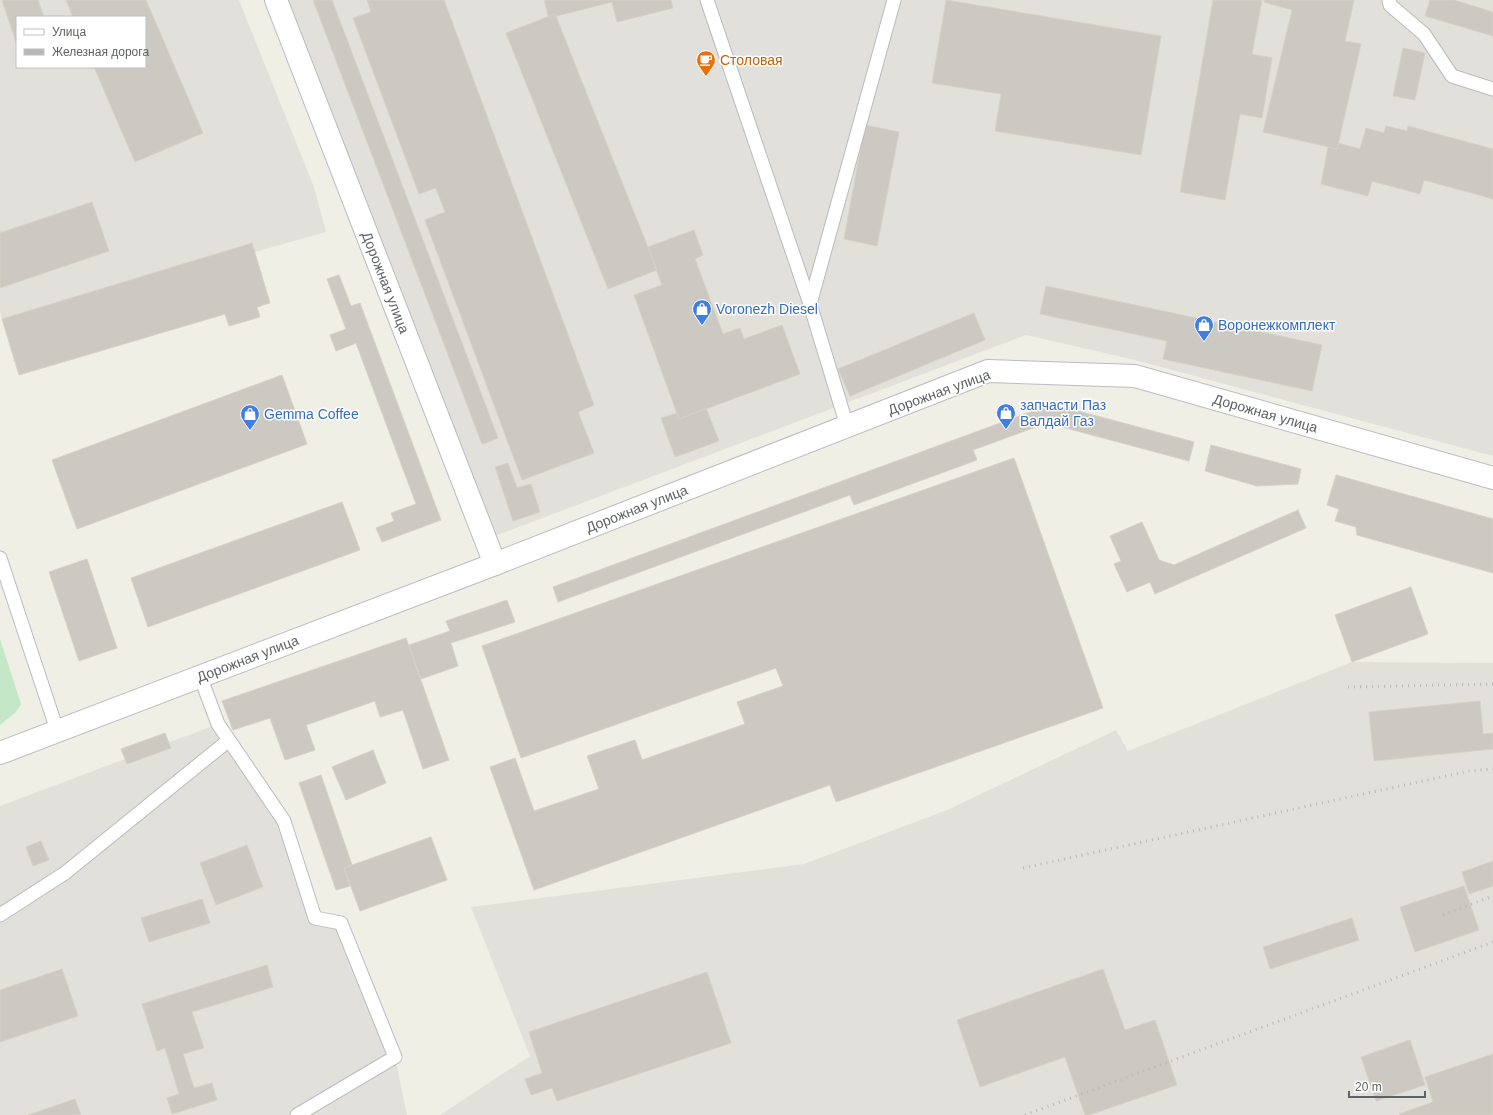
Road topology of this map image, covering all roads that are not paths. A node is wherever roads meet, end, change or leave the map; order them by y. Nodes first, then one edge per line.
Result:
1 (276, 0) edge
2 (707, 0) edge
3 (894, 0) edge
4 (1389, 0) edge
5 (1493, 89) edge
6 (810, 304) junction
7 (847, 426) junction
8 (1493, 478) edge
9 (0, 558) edge
10 (495, 564) junction
11 (200, 676) junction
12 (57, 730) junction
13 (230, 740) junction
14 (0, 753) edge
15 (0, 915) edge
16 (297, 1115) edge

1 - 10 street, Дорожная улица
2 - 6 lane
3 - 6 lane
4 - 5 lane
6 - 7 lane
7 - 8 street, Дорожная улица
7 - 10 street, Дорожная улица
9 - 12 lane
10 - 11 street, Дорожная улица
11 - 12 street, Дорожная улица
11 - 13 lane
12 - 14 street, Дорожная улица
13 - 15 lane
13 - 16 lane

